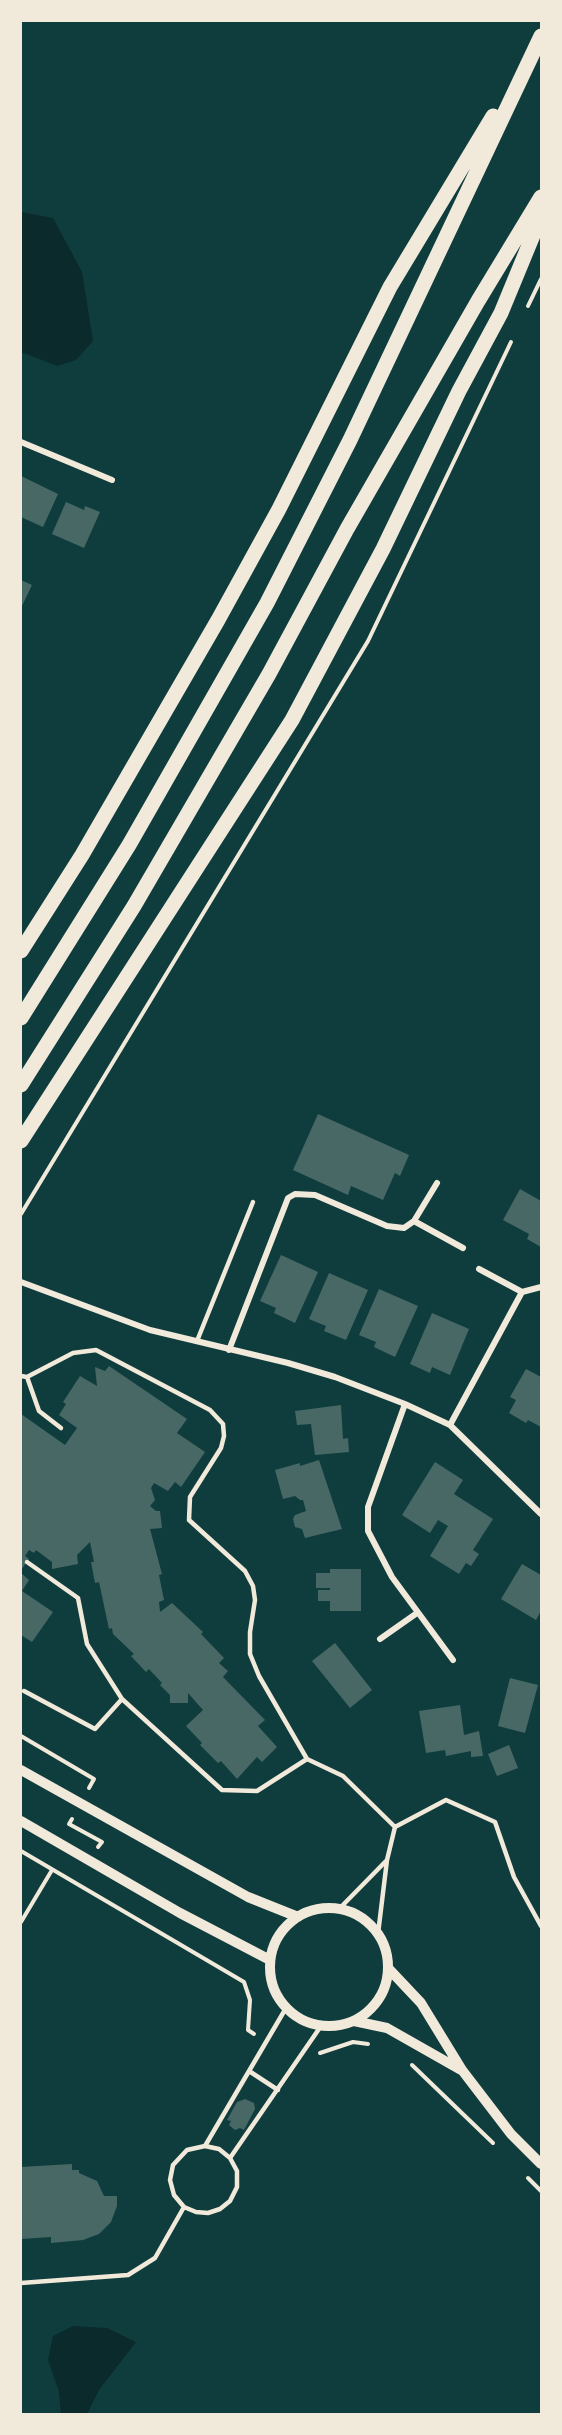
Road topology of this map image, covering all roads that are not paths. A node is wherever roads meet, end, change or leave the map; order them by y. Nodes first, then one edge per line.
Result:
1 (539, 39) edge
2 (541, 197) edge
3 (541, 216) edge
4 (21, 442) edge
5 (112, 480) dead end
6 (21, 951) edge
7 (21, 1018) edge
8 (21, 1085) edge
9 (21, 1141) edge
10 (437, 1183) dead end
11 (253, 1202) dead end
12 (414, 1221) junction
13 (463, 1248) dead end
14 (479, 1269) dead end
15 (21, 1282) edge
16 (541, 1287) edge
17 (522, 1292) junction
18 (197, 1341) junction
19 (229, 1350) junction
20 (24, 1376) edge
21 (405, 1404) junction
22 (450, 1425) junction
23 (61, 1428) dead end
24 (541, 1514) edge
25 (27, 1562) dead end
26 (417, 1613) junction
27 (380, 1640) dead end
28 (453, 1660) dead end
29 (24, 1691) dead end
30 (122, 1699) junction
31 (307, 1759) junction
32 (21, 1770) edge
33 (21, 1821) edge
34 (395, 1827) junction
35 (387, 1860) junction
36 (339, 1909) junction
37 (298, 1917) junction
38 (541, 1926) edge
39 (378, 1934) junction
40 (270, 1960) junction
41 (388, 1968) junction
42 (286, 2008) junction
43 (354, 2021) junction
44 (321, 2026) junction
45 (462, 2070) junction
46 (249, 2071) junction
47 (278, 2090) junction
48 (205, 2146) junction
49 (230, 2158) junction
50 (541, 2164) edge
51 (184, 2207) junction
52 (21, 2283) edge

1 - 6 main road
1 - 7 main road
2 - 8 main road
3 - 9 main road
4 - 5 street
10 - 12 street
11 - 18 lane
12 - 13 street
12 - 19 street
14 - 17 street
15 - 18 street
16 - 17 street
17 - 22 street
18 - 19 street
19 - 21 street
20 - 23 lane
20 - 31 lane
21 - 22 street
21 - 26 street
22 - 24 street
25 - 30 lane
26 - 27 street
26 - 28 street
29 - 30 lane
30 - 31 lane
31 - 34 lane
32 - 37 street
33 - 40 street
34 - 35 lane
34 - 38 lane
35 - 36 lane
35 - 39 lane
36 - 37 street
36 - 39 street
37 - 40 street
39 - 41 street
40 - 42 street
41 - 43 street
41 - 45 street
42 - 44 street
42 - 46 lane
43 - 44 street
43 - 45 street
44 - 47 lane
45 - 50 street
46 - 47 lane
46 - 48 lane
47 - 49 lane
48 - 49 lane
48 - 51 lane
49 - 51 lane
51 - 52 lane

